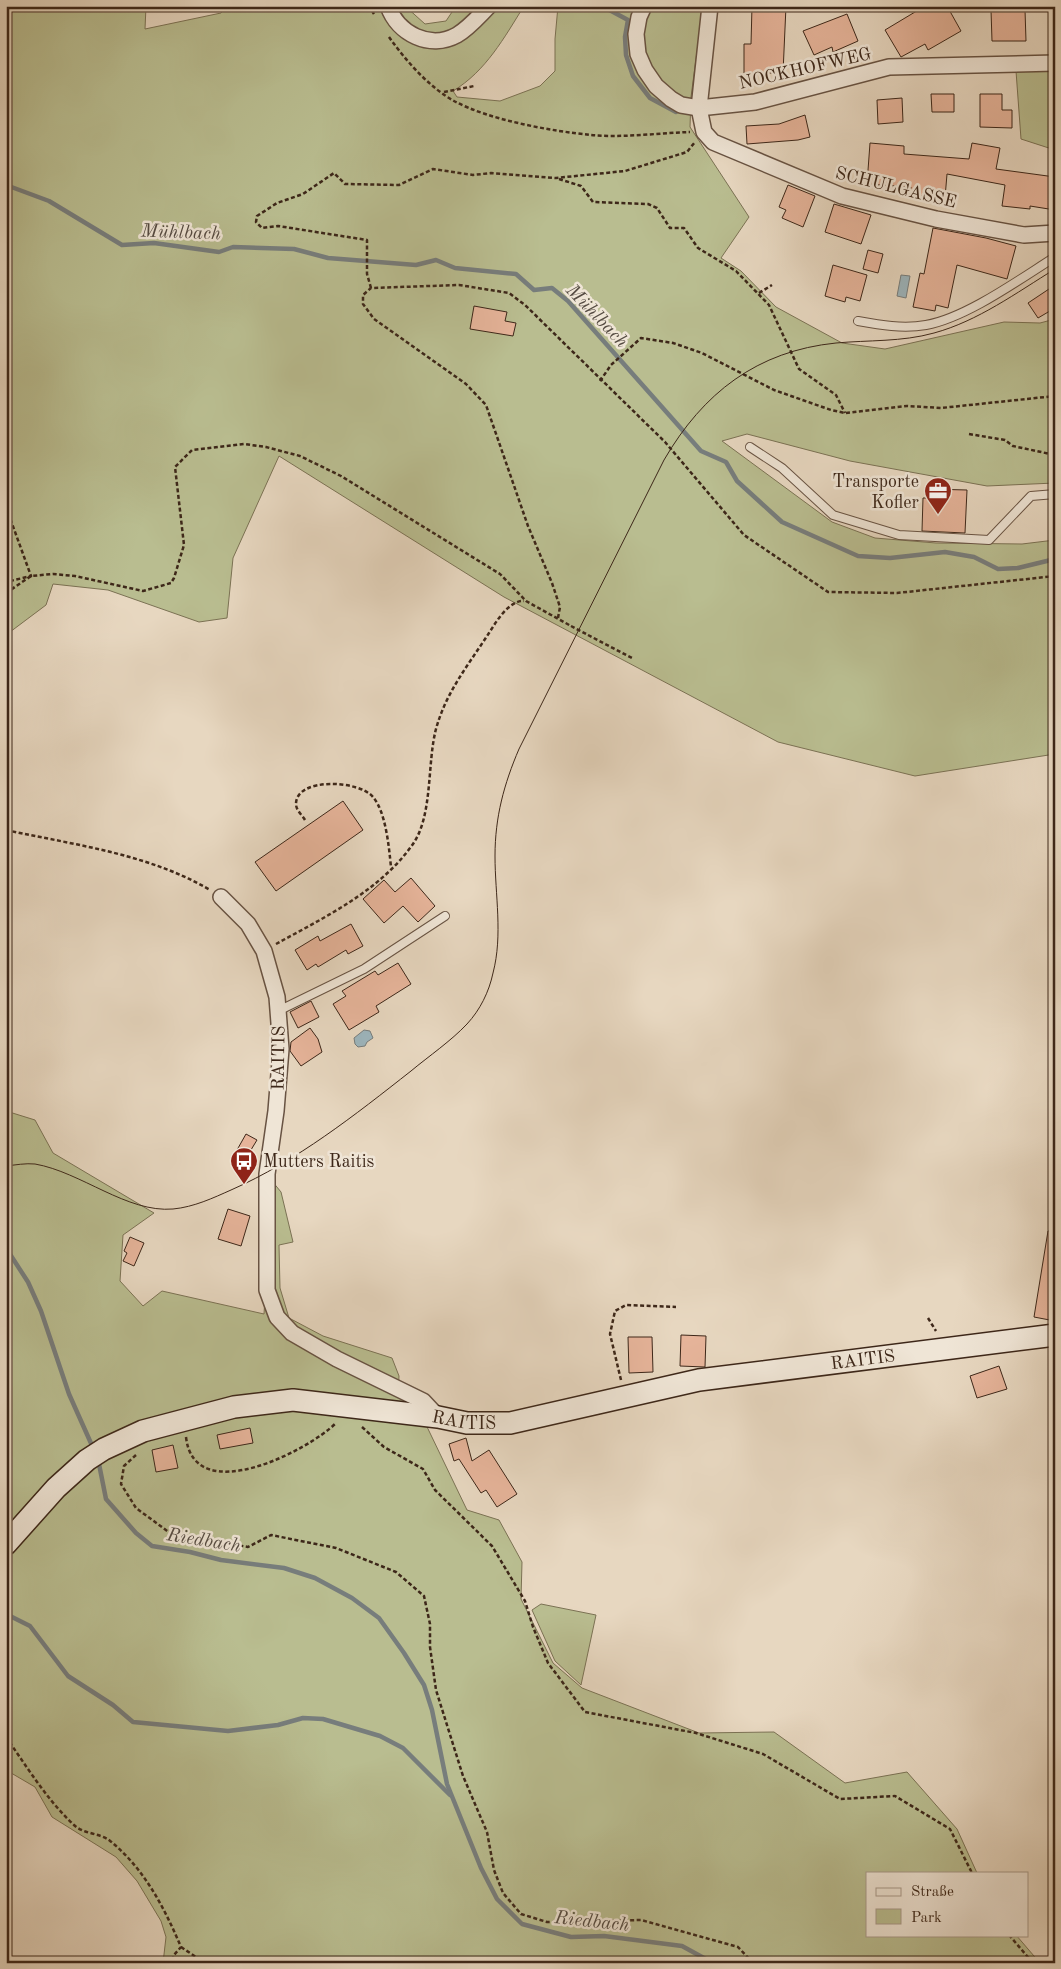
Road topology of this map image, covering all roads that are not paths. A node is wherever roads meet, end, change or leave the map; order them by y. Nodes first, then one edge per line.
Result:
1 (388, 6) edge
2 (489, 6) edge
3 (644, 6) edge
4 (710, 6) edge
5 (1055, 63) edge
6 (699, 108) junction
7 (1055, 233) edge
8 (1055, 257) edge
9 (858, 321) dead end
10 (750, 447) dead end
11 (1055, 494) edge
12 (221, 897) road end
13 (445, 916) dead end
14 (278, 1012) junction
15 (1055, 1335) edge
16 (438, 1417) junction
17 (9, 1538) edge

1 - 2 street
3 - 6 street, NOCKHOFWEG
4 - 6 street
5 - 6 street, NOCKHOFWEG
6 - 7 street, SCHULGASSE
8 - 9 lane
10 - 11 lane
12 - 14 street, RAITIS
13 - 14 lane
14 - 16 street, RAITIS
15 - 16 street, RAITIS
16 - 17 street

